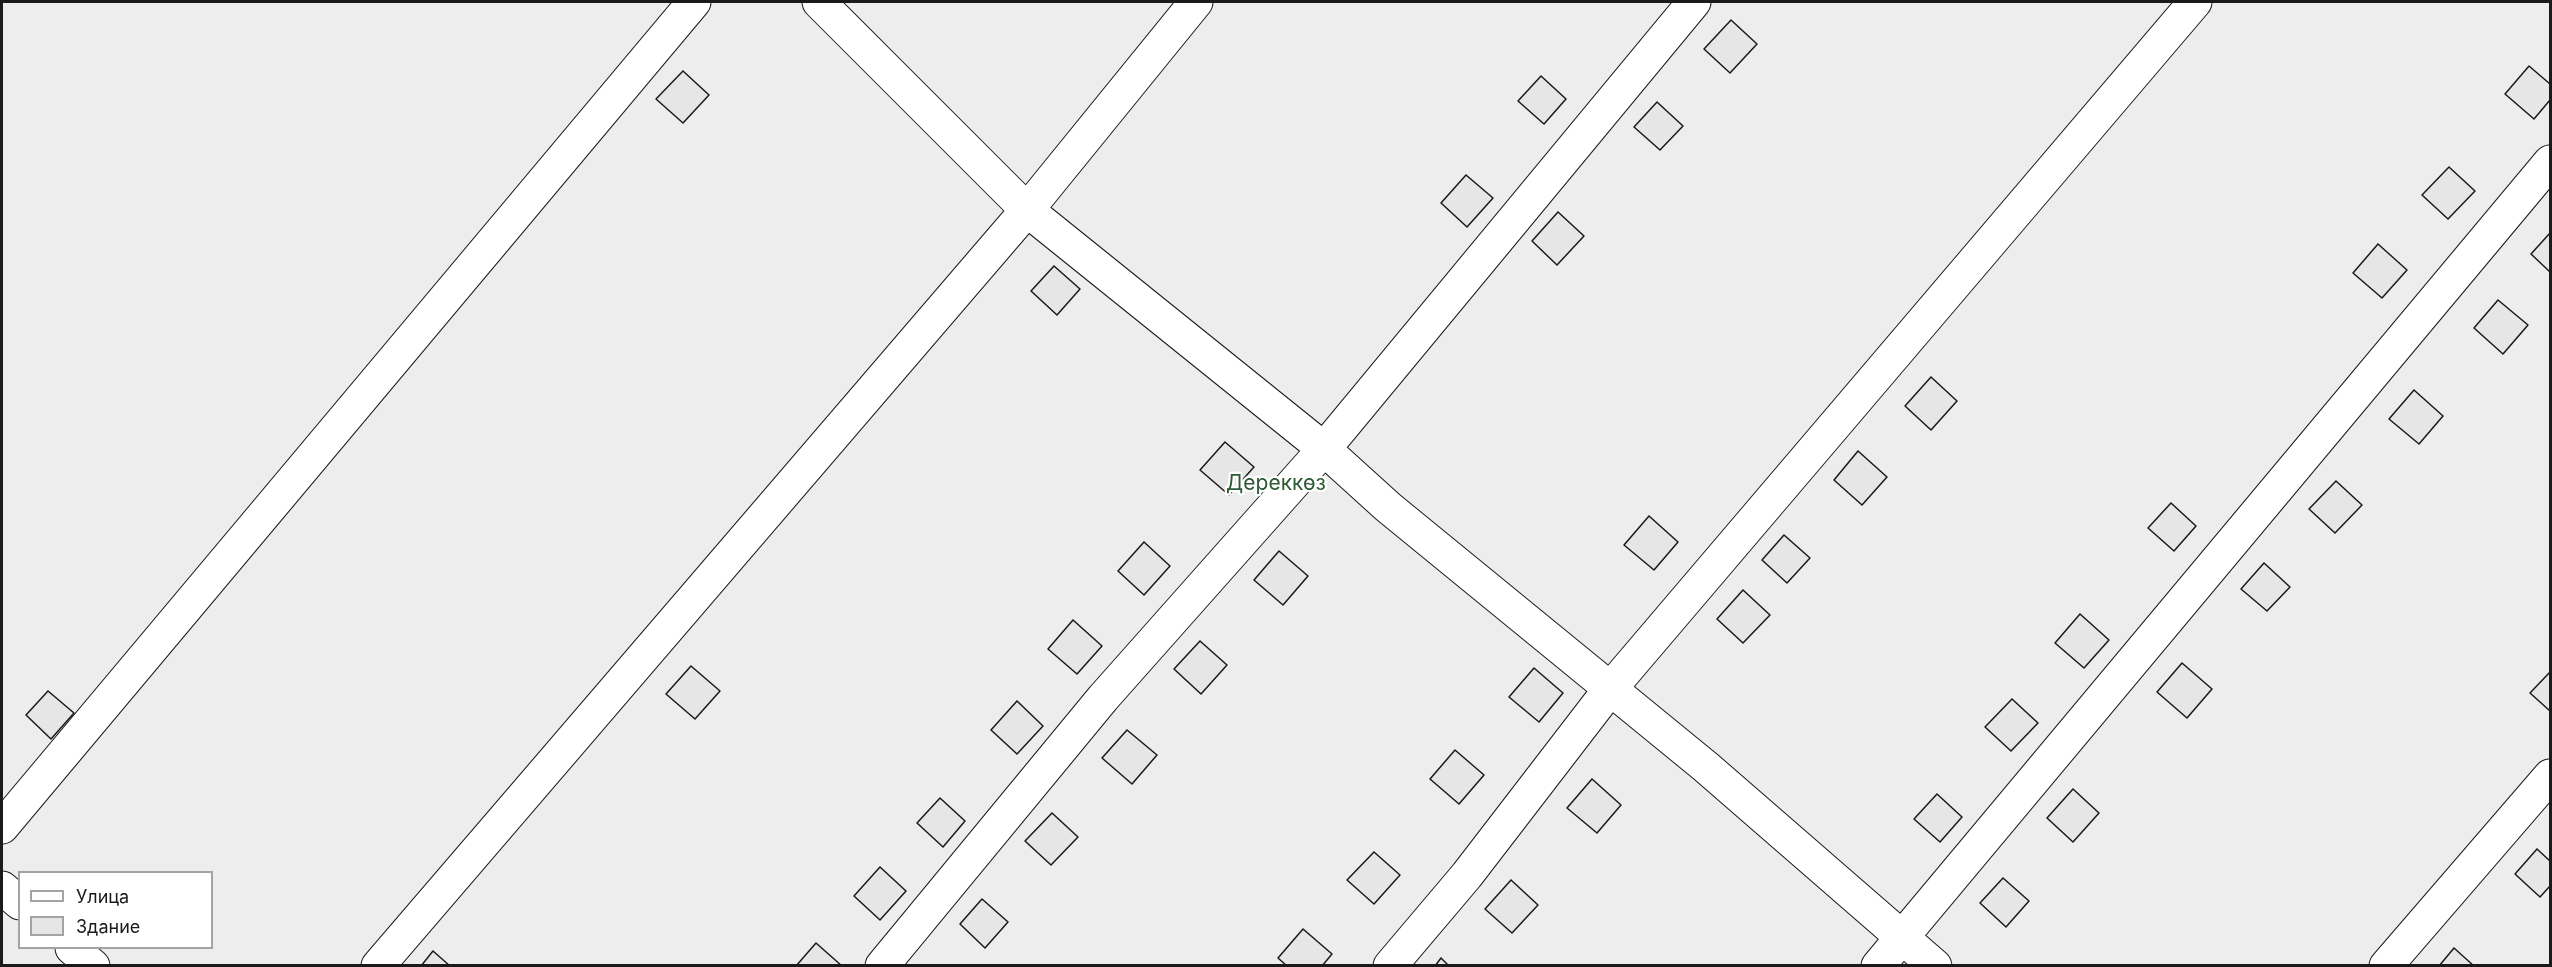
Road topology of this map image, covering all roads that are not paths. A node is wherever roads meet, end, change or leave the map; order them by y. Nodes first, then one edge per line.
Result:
1 (694, 2) edge
2 (819, 2) edge
3 (1196, 2) edge
4 (1694, 2) edge
5 (2195, 2) edge
6 (2550, 162) edge
7 (1027, 210) junction
8 (1324, 449) junction
9 (1610, 689) junction
10 (2550, 776) edge
11 (2, 827) edge
12 (2, 888) edge
13 (18, 901) edge
14 (1902, 936) junction
15 (73, 949) edge
16 (93, 966) edge
17 (378, 966) edge
18 (882, 966) edge
19 (1390, 966) edge
20 (1878, 966) edge
21 (1935, 966) edge
22 (2386, 966) edge

1 - 11 street
2 - 7 street
3 - 7 street
4 - 8 street
5 - 9 street
6 - 14 street
7 - 8 street
7 - 17 street
8 - 9 street
8 - 18 street
9 - 14 street
9 - 19 street
10 - 22 street
12 - 13 street
14 - 20 street
14 - 21 street
15 - 16 street

